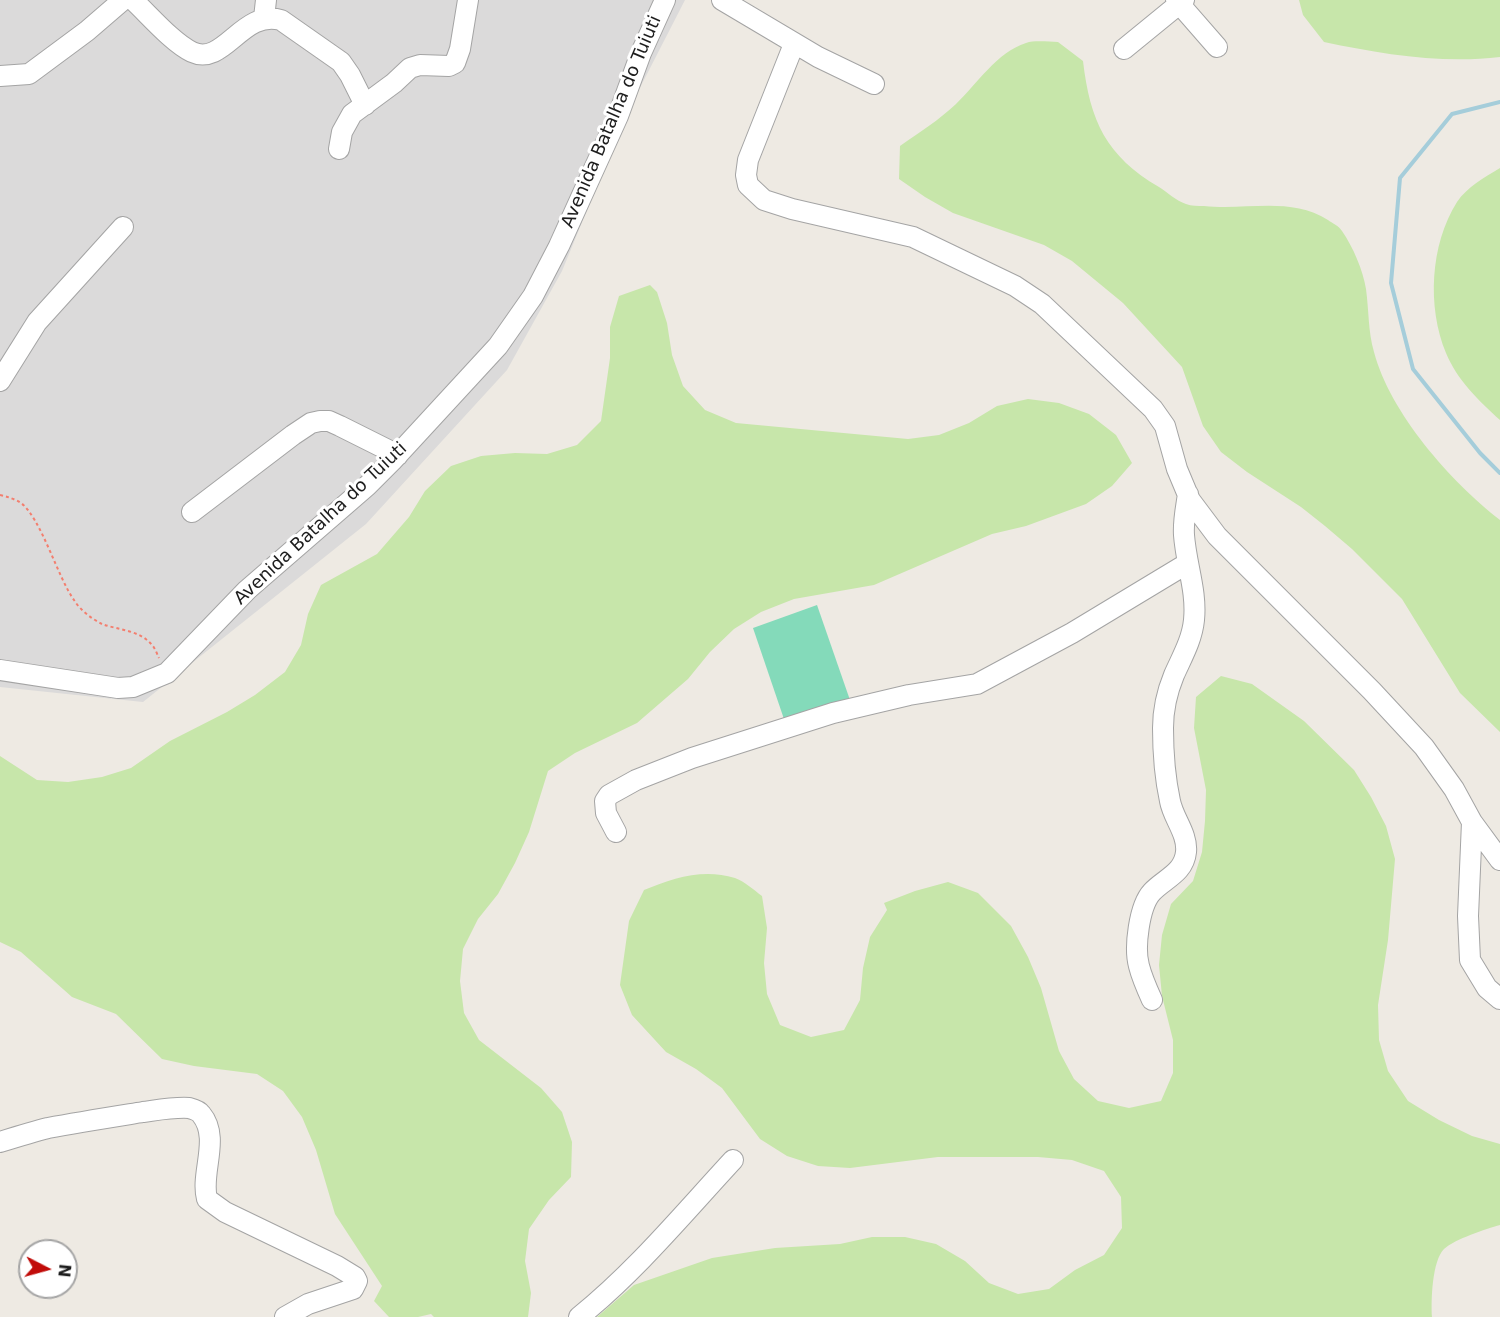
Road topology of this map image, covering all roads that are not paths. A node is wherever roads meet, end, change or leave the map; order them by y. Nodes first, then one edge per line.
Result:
1 (123, 0) edge
2 (133, 0) edge
3 (468, 0) edge
4 (665, 0) edge
5 (722, 0) edge
6 (1180, 1) edge
7 (265, 9) edge
8 (794, 44) junction
9 (1217, 47) dead end
10 (1124, 49) dead end
11 (0, 76) edge
12 (874, 84) dead end
13 (365, 105) junction
14 (339, 149) dead end
15 (123, 227) dead end
16 (0, 381) edge
17 (398, 455) junction
18 (1188, 494) junction
19 (192, 512) dead end
20 (1188, 564) junction
21 (0, 669) edge
22 (1472, 822) junction
23 (616, 832) dead end
24 (1500, 860) edge
25 (1500, 999) edge
26 (1152, 1000) dead end
27 (0, 1142) edge
28 (733, 1160) dead end
29 (285, 1317) edge
30 (579, 1317) edge

1 - 11 street
2 - 7 street
3 - 13 street
4 - 17 street, Avenida Batalha do Tuiuti
5 - 8 street
6 - 9 street
6 - 10 street
7 - 13 street
8 - 12 street
8 - 18 street
13 - 14 street
15 - 16 street
17 - 19 street
17 - 21 street, Avenida Batalha do Tuiuti
18 - 20 street
18 - 22 street
20 - 23 street
20 - 26 street
22 - 24 street
22 - 25 street
27 - 29 street
28 - 30 street

